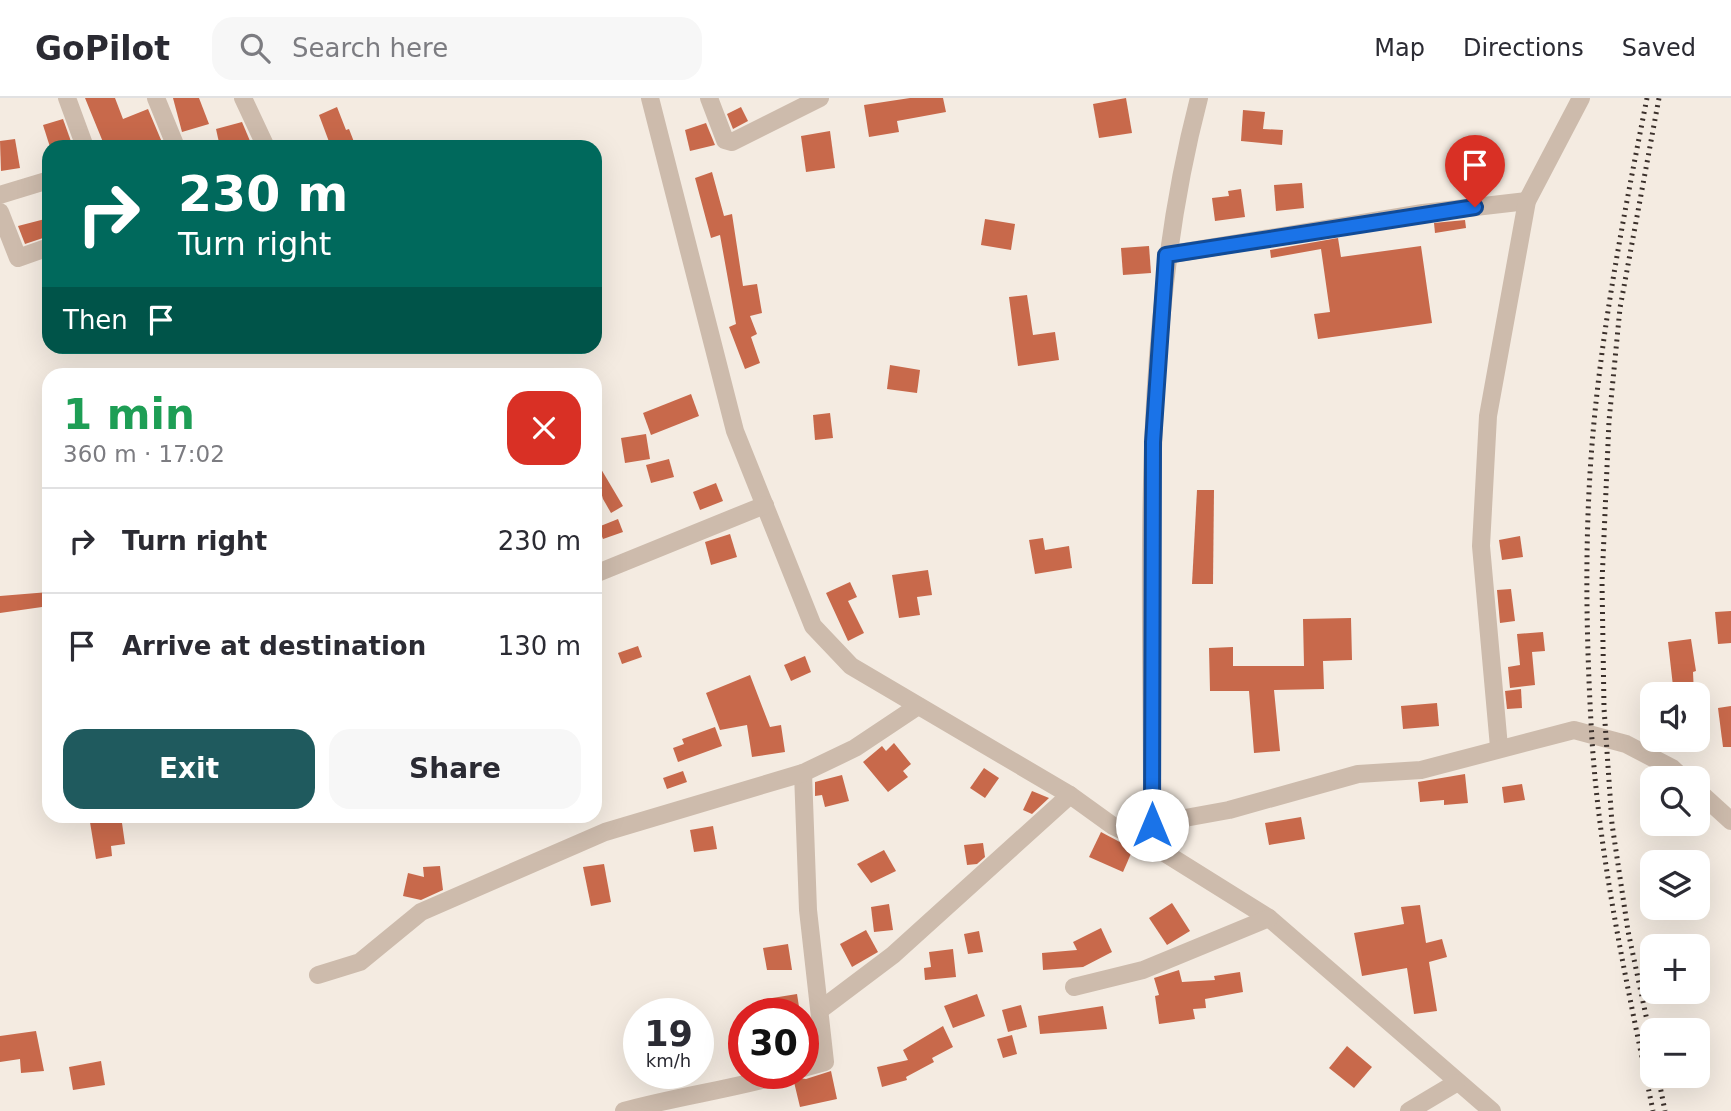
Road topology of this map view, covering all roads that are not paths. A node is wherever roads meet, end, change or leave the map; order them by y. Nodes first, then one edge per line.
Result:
1 (67, 98) edge
2 (156, 98) edge
3 (243, 98) edge
4 (650, 98) edge
5 (709, 98) edge
6 (820, 98) edge
7 (1199, 98) edge
8 (1581, 98) edge
9 (83, 140) edge
10 (173, 140) edge
11 (263, 140) edge
12 (42, 182) edge
13 (0, 195) edge
14 (1527, 201) junction
15 (0, 212) edge
16 (42, 249) edge
17 (1166, 255) junction
18 (765, 505) junction
19 (602, 571) edge
20 (918, 706) junction
21 (1499, 747) junction
22 (1668, 766) edge
23 (803, 773) junction
24 (1070, 795) junction
25 (1710, 802) edge
26 (1731, 821) edge
27 (1152, 825) junction
28 (1113, 827) junction
29 (1269, 918) junction
30 (318, 975) dead end
31 (1074, 987) dead end
32 (820, 1010) junction
33 (819, 1064) edge
34 (1456, 1083) junction
35 (728, 1088) edge
36 (1488, 1109) edge
37 (624, 1111) edge
38 (1409, 1111) edge

1 - 9 street
2 - 10 street
3 - 11 street
4 - 18 street
5 - 6 street
7 - 17 street
8 - 14 street
12 - 13 street
14 - 17 street
14 - 21 street
15 - 16 street
17 - 27 street
18 - 19 street
18 - 20 street
20 - 23 street
20 - 24 street
21 - 22 street
21 - 27 street
23 - 30 street
23 - 32 street
24 - 28 street
24 - 32 street
25 - 26 street
27 - 28 street
28 - 29 street
29 - 31 street
29 - 34 street
32 - 33 street
34 - 36 street
34 - 38 street
35 - 37 street

